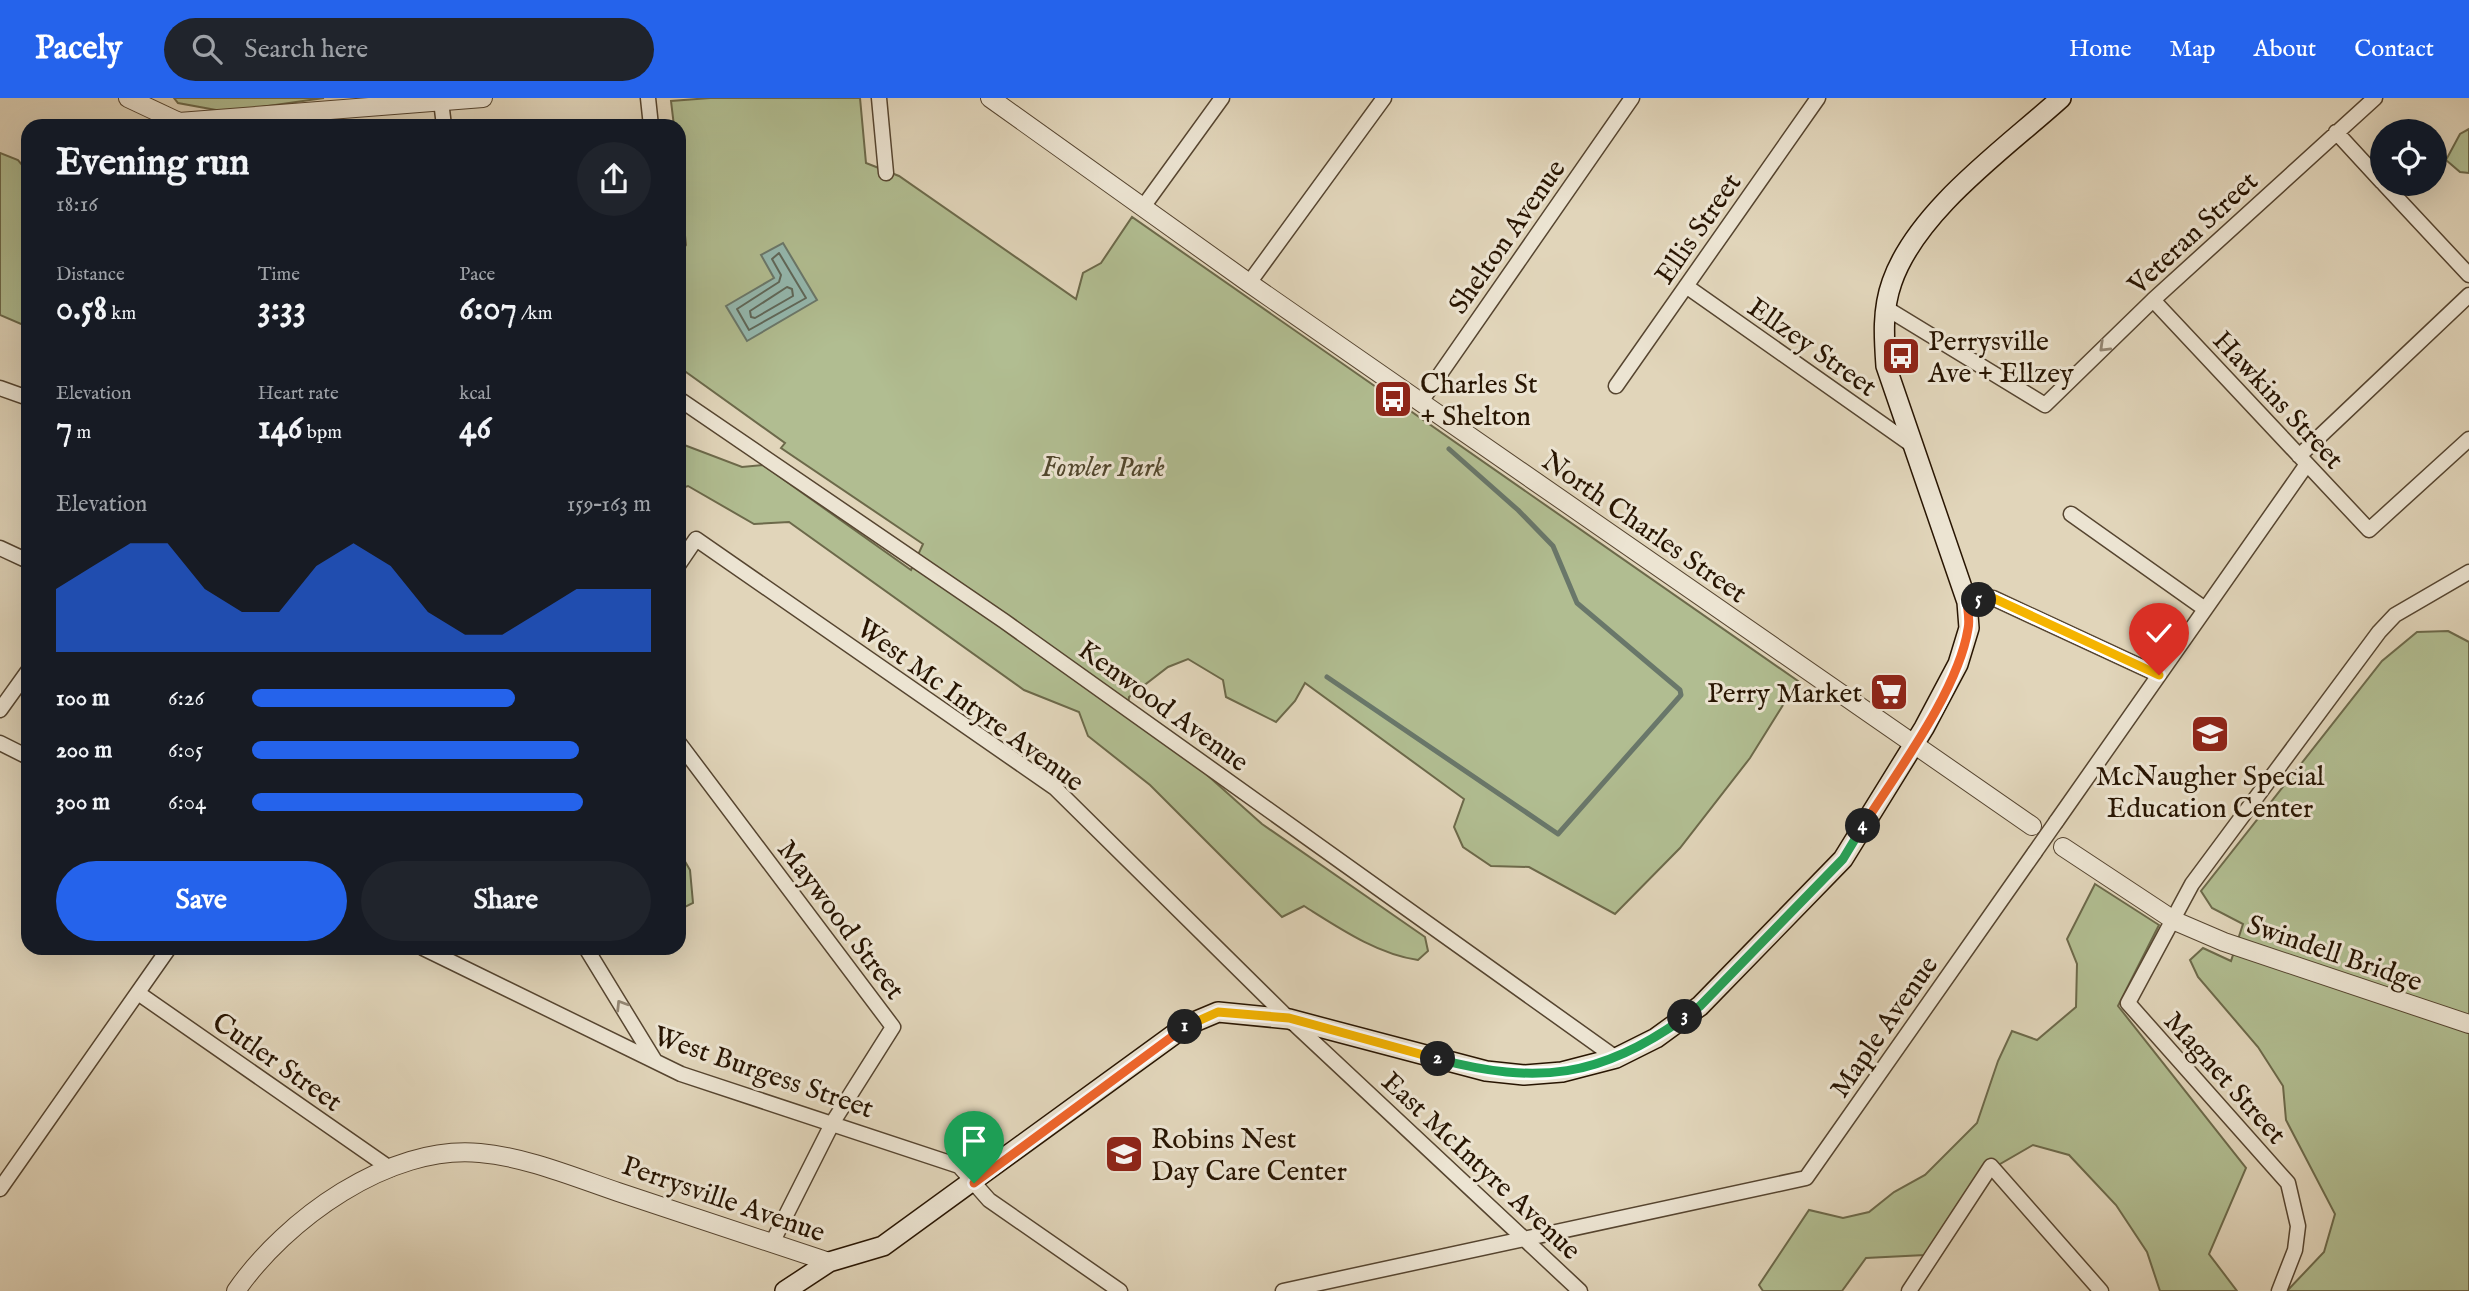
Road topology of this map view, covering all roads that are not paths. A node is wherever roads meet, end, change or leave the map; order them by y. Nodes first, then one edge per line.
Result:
1 (128, 98) edge
2 (648, 98) edge
3 (879, 98) edge
4 (990, 98) edge
5 (1222, 98) edge
6 (1384, 98) edge
7 (1632, 98) edge
8 (1818, 98) edge
9 (2061, 98) edge
10 (2375, 98) edge
11 (472, 99) edge
12 (441, 101) junction
13 (172, 119) edge
14 (239, 119) edge
15 (443, 119) edge
16 (650, 119) edge
17 (2336, 132) junction
18 (2370, 169) edge
19 (886, 173) dead end
20 (2395, 196) edge
21 (1143, 207) junction
22 (2469, 275) edge
23 (1249, 283) junction
24 (1686, 286) junction
25 (2469, 295) edge
26 (2153, 300) junction
27 (1886, 308) junction
28 (1616, 386) dead end
29 (0, 388) edge
30 (21, 396) edge
31 (1420, 403) junction
32 (686, 404) edge
33 (2469, 439) edge
34 (1912, 445) junction
35 (2303, 460) junction
36 (2071, 514) dead end
37 (0, 548) edge
38 (686, 554) edge
39 (21, 558) edge
40 (2469, 572) edge
41 (1967, 602) junction
42 (2205, 608) junction
43 (2159, 675) junction
44 (21, 680) edge
45 (0, 710) edge
46 (0, 743) edge
47 (1915, 743) junction
48 (686, 752) edge
49 (21, 754) edge
50 (2032, 826) dead end
51 (2063, 847) dead end
52 (2175, 921) junction
53 (164, 955) edge
54 (437, 955) edge
55 (590, 955) edge
56 (138, 993) junction
57 (1289, 1018) junction
58 (2469, 1024) edge
59 (1616, 1058) junction
60 (656, 1062) junction
61 (833, 1122) junction
62 (391, 1169) junction
63 (974, 1183) junction
64 (0, 1189) edge
65 (1528, 1240) junction
66 (772, 1243) junction
67 (829, 1262) junction
68 (236, 1291) edge
69 (785, 1291) edge
70 (1120, 1291) edge
71 (1283, 1291) edge
72 (1580, 1291) edge
73 (1909, 1291) edge
74 (2101, 1291) edge
75 (2280, 1291) edge

1 - 13 street
2 - 16 street
3 - 19 street
4 - 21 street, North Charles Street
5 - 21 street
6 - 23 street
7 - 31 street, Shelton Avenue
8 - 24 street, Ellis Street
9 - 27 main road, Perrysville Avenue
10 - 17 street, Veteran Street
11 - 12 street
12 - 14 street
12 - 15 street
17 - 18 street
17 - 26 street, Veteran Street
20 - 22 street
21 - 23 street, North Charles Street
23 - 31 street, North Charles Street
24 - 28 street, Ellis Street
24 - 34 street, Ellzey Street
25 - 35 street, Maple Avenue
26 -> 27 street, Veteran Street
26 - 35 street, Hawkins Street
27 - 34 main road, Perrysville Avenue
29 - 30 street
31 - 47 street, North Charles Street
32 - 59 street, Kenwood Avenue
33 - 35 street, Hawkins Street
34 - 41 main road, Perrysville Avenue
35 - 42 street, Maple Avenue
36 - 42 street
37 - 39 street
38 - 57 street, West Mc Intyre Avenue
40 - 52 street
41 - 43 street
41 - 47 main road, Perrysville Avenue
42 - 43 street, Maple Avenue
43 - 65 street, Maple Avenue, bridge
44 - 45 street
46 - 49 street
47 - 50 street, North Charles Street
47 - 59 main road, Perrysville Avenue
48 - 61 street, Maywood Street
51 - 52 street
52 - 58 street, Swindell Bridge
52 - 75 street, Magnet Street
53 - 56 street
54 - 60 street, West Burgess Street
60 -> 55 street
56 - 62 street, Cutler Street
56 - 64 street
57 - 59 main road, Perrysville Avenue
57 - 63 main road, Perrysville Avenue
57 - 65 street, East McIntyre Avenue
60 - 61 street, West Burgess Street
61 - 63 street, West Burgess Street
61 - 66 street, Maywood Street
62 - 66 street, Perrysville Avenue
62 - 68 street, Perrysville Avenue
63 - 67 main road, Perrysville Avenue
63 - 70 street, West Burgess Street
65 - 71 street, Maple Avenue
65 - 72 street, East McIntyre Avenue
66 - 67 street, Perrysville Avenue
67 - 69 main road
73 - 74 street

